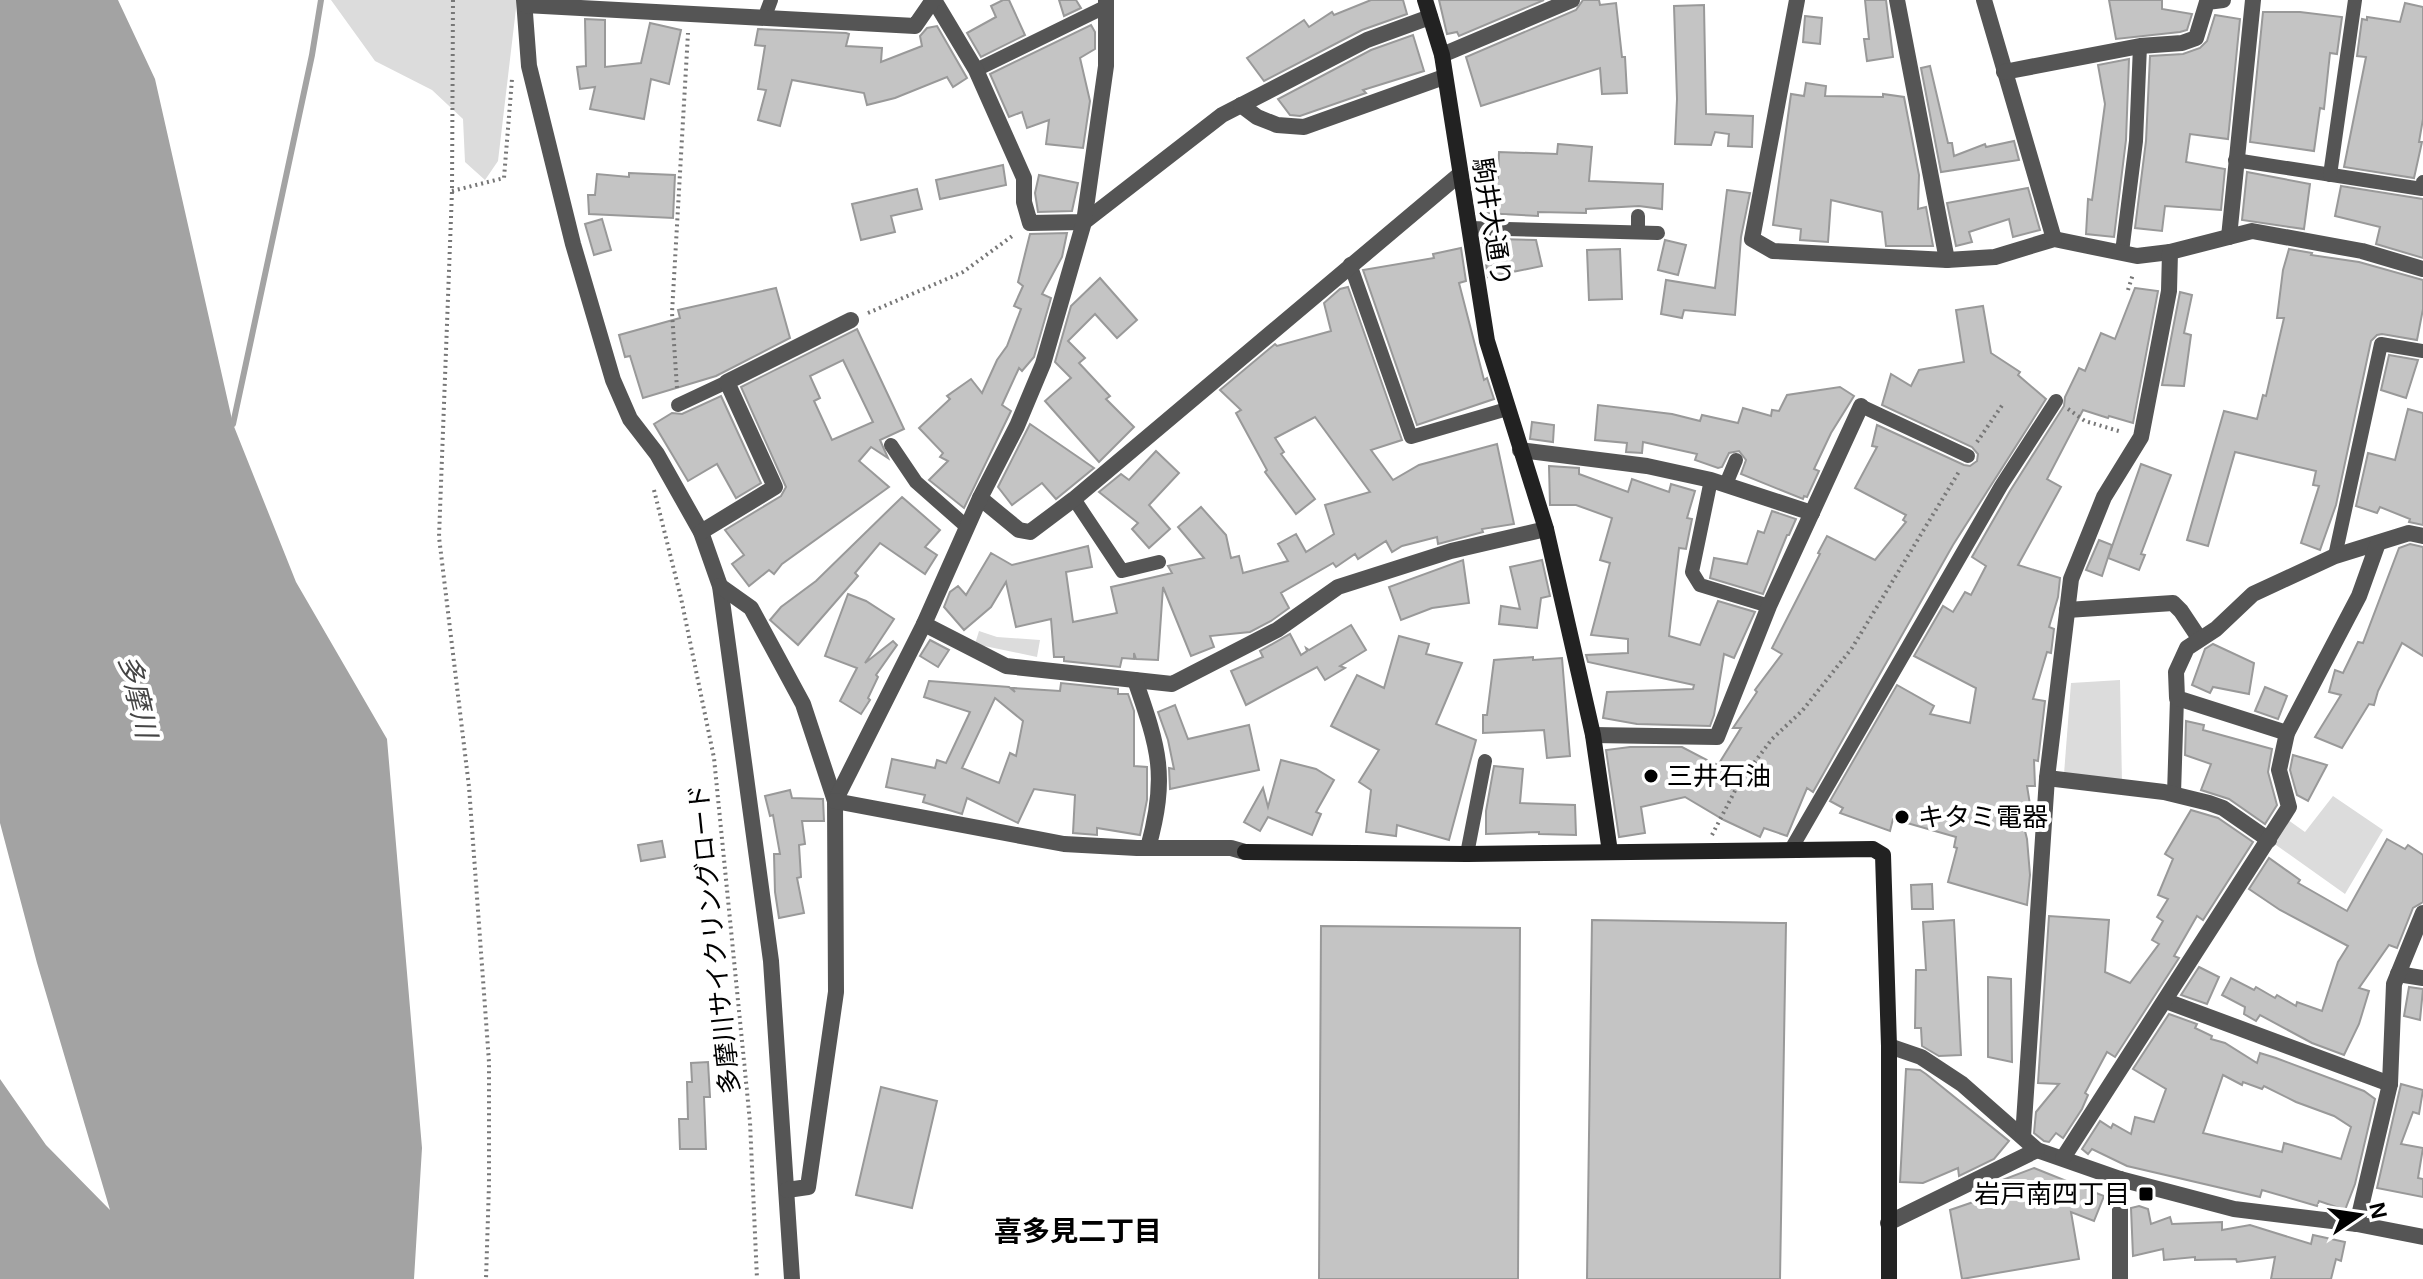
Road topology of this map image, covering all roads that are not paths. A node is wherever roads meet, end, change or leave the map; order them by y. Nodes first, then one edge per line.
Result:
1 (934, 0) edge
2 (1425, 0) edge
3 (1572, 0) edge
4 (1797, 0) edge
5 (1897, 0) edge
6 (1984, 0) edge
7 (2223, 0) edge
8 (2253, 0) edge
9 (2355, 0) edge
10 (524, 3) edge
11 (1106, 3) edge
12 (689, 7) edge
13 (768, 8) edge
14 (1430, 17) junction
15 (2140, 46) junction
16 (1442, 55) junction
17 (976, 70) junction
18 (2004, 72) junction
19 (1444, 77) junction
20 (1241, 105) junction
21 (2235, 160) junction
22 (1460, 174) junction
23 (2330, 175) junction
24 (2423, 182) edge
25 (1638, 216) dead end
26 (1084, 222) junction
27 (1469, 228) junction
28 (1638, 232) junction
29 (1658, 233) dead end
30 (2229, 237) junction
31 (2054, 239) junction
32 (2122, 252) junction
33 (2170, 252) junction
34 (1947, 260) junction
35 (1350, 264) junction
36 (2423, 269) edge
37 (851, 320) road end
38 (2423, 351) edge
39 (727, 382) junction
40 (2056, 401) road end
41 (678, 405) road end
42 (1861, 406) joint
43 (1507, 409) junction
44 (891, 445) dead end
45 (1520, 450) junction
46 (1968, 456) road end
47 (1736, 460) dead end
48 (1719, 482) junction
49 (980, 498) junction
50 (1074, 499) junction
51 (1812, 513) junction
52 (967, 527) junction
53 (1546, 529) junction
54 (701, 532) junction
55 (2423, 536) edge
56 (2378, 543) junction
57 (2335, 556) junction
58 (1159, 562) dead end
59 (720, 586) junction
60 (1769, 606) junction
61 (2067, 610) junction
62 (924, 624) junction
63 (2199, 638) junction
64 (1135, 680) junction
65 (2177, 698) junction
66 (2287, 733) junction
67 (1593, 735) junction
68 (1485, 761) dead end
69 (2047, 778) junction
70 (2174, 794) junction
71 (835, 801) junction
72 (2269, 840) junction
73 (1148, 848) junction
74 (1790, 851) junction
75 (1610, 852) junction
76 (1467, 854) junction
77 (2423, 913) edge
78 (2398, 974) junction
79 (2423, 978) edge
80 (2166, 1001) junction
81 (1889, 1046) junction
82 (2390, 1084) junction
83 (2023, 1137) junction
84 (2037, 1150) junction
85 (2063, 1158) junction
86 (2120, 1179) junction
87 (787, 1190) junction
88 (1888, 1223) junction
89 (2357, 1224) junction
90 (2423, 1237) edge
91 (792, 1279) edge
92 (1889, 1279) edge
93 (2120, 1279) edge

1 - 13 street
1 - 17 street
2 - 14 street, 駒井大通り
3 - 16 street
4 - 34 street
5 - 34 street
6 - 18 street
7 - 15 street
8 - 21 street
9 - 23 lane
10 - 12 street
10 - 54 street
11 - 17 lane
11 - 26 street
12 - 13 street
14 - 16 street, 駒井大通り
14 - 20 street
15 - 18 street
15 - 32 lane
16 - 19 street, 駒井大通り
17 - 26 street
18 - 31 street
19 - 20 street
19 - 22 street, 駒井大通り
20 - 26 street
21 - 23 lane
21 - 30 street
22 - 27 street, 駒井大通り
22 - 35 street
23 - 24 lane
25 - 28 lane
26 - 49 street
27 - 28 lane
27 - 43 street, 駒井大通り
28 - 29 lane
30 - 33 street
30 - 36 street
31 - 32 street
31 - 34 street
32 - 33 street
33 - 61 street
35 - 43 lane
35 - 50 street
37 - 39 street
38 - 57 lane
39 - 41 lane
39 - 54 street
40 - 74 lane
42 - 46 lane
42 - 51 street
43 - 45 street, 駒井大通り
44 - 52 lane
45 - 48 street
45 - 53 street, 駒井大通り
47 - 48 lane
48 - 51 street
48 - 60 lane
49 - 50 street
49 - 52 street
50 - 58 lane
51 - 60 street
52 - 62 street
53 - 64 street
53 - 67 street, 駒井大通り
54 - 59 street
55 - 56 street
56 - 57 street
56 - 66 street
57 - 63 street
59 - 71 street
59 - 87 street
60 - 67 street
61 - 63 street
61 - 69 street
62 - 64 street
62 - 71 street
63 - 65 street
64 - 73 street
65 - 66 street
65 - 70 lane
66 - 72 street
67 - 75 street, 駒井大通り
68 - 76 lane
69 - 70 street
69 - 83 street
70 - 72 street
71 - 73 street
71 - 87 street
72 - 80 street
73 - 76 street
74 - 75 street
74 - 81 street
75 - 76 street
77 - 78 street
78 - 79 street
78 - 82 street
80 - 82 street
80 - 85 street
81 - 83 street
81 - 88 street
82 - 89 street
83 - 84 street
84 - 85 street
84 - 88 street
85 - 86 street
86 - 89 street
86 - 93 street
87 - 91 street
88 - 92 street
89 - 90 street

